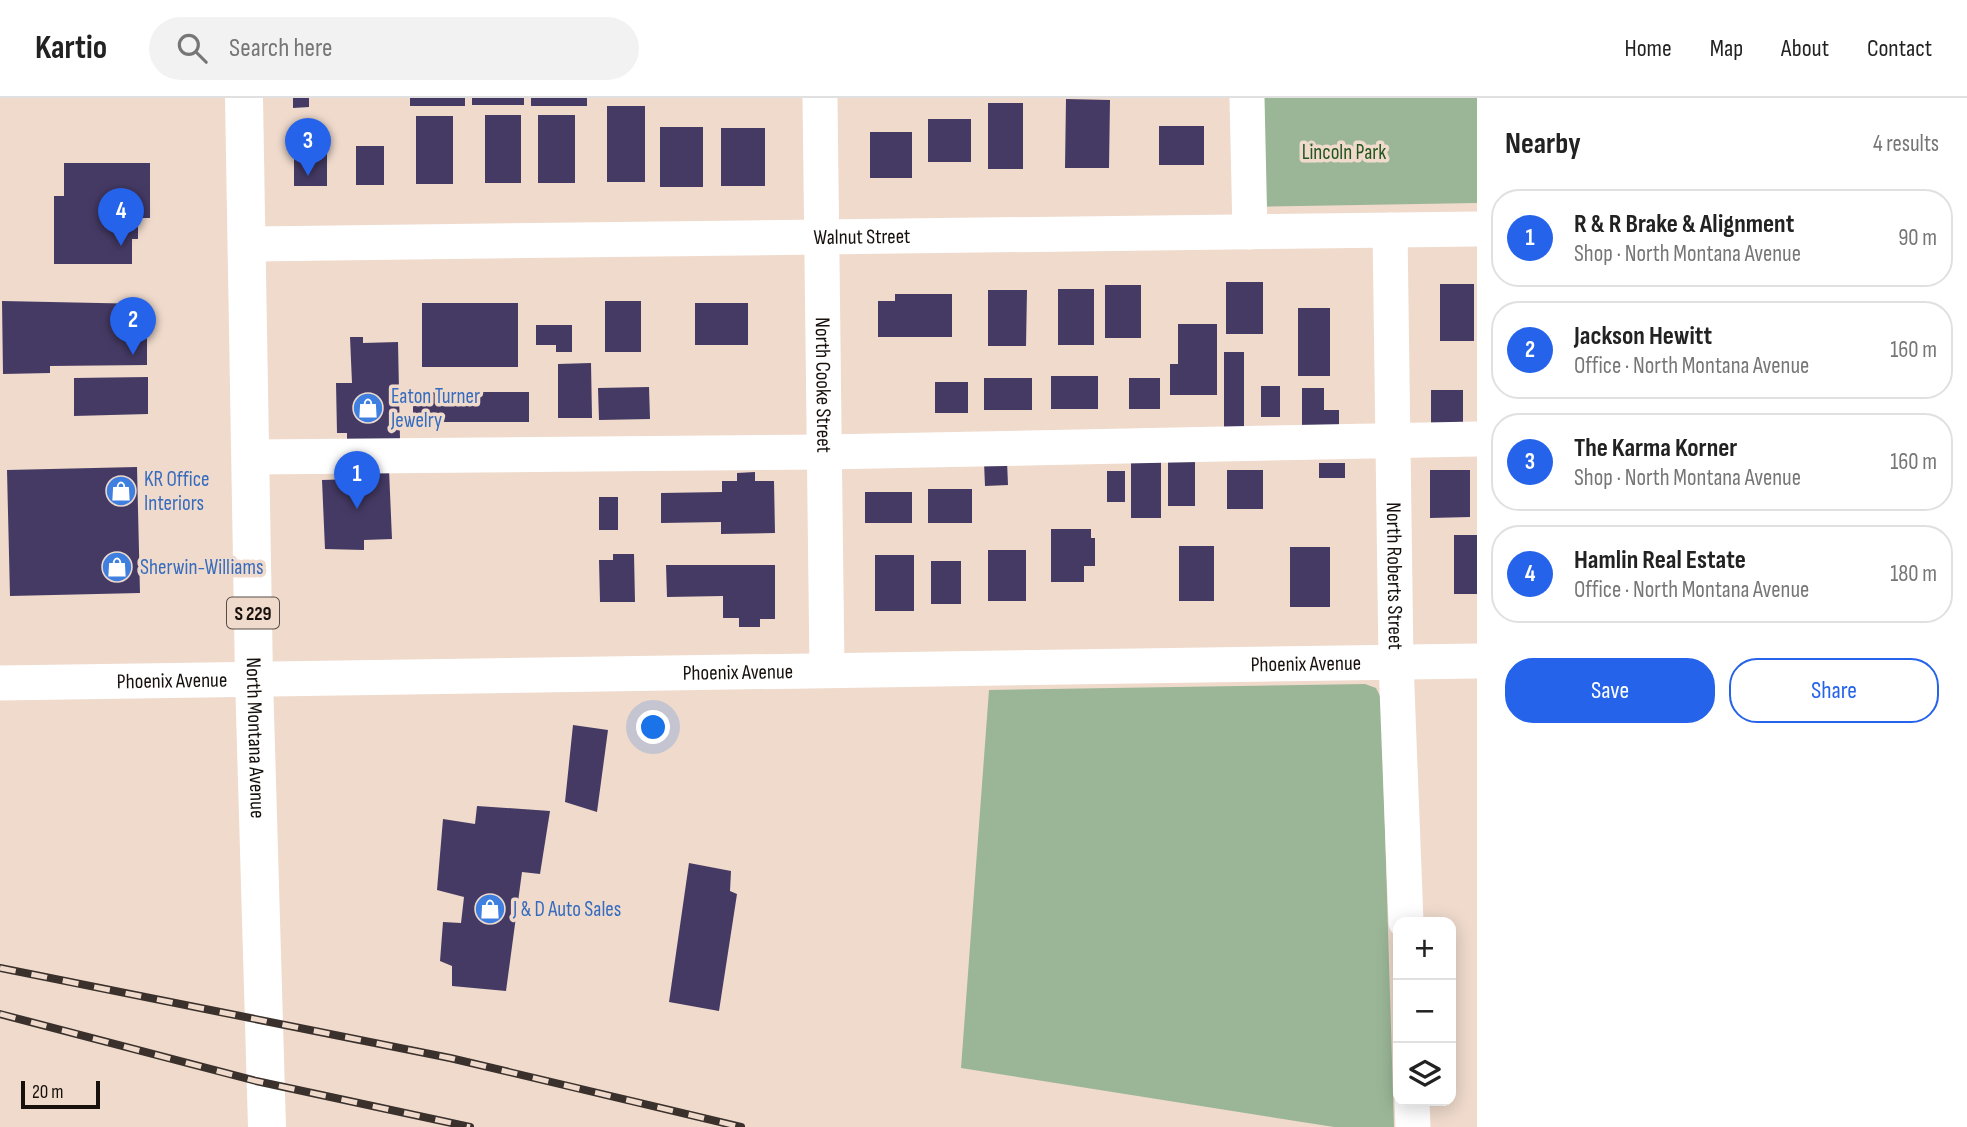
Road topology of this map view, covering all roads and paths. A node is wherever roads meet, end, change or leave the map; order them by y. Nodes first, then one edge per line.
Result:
1 (244, 98) edge
2 (820, 98) edge
3 (1247, 98) edge
4 (1477, 229) edge
5 (1390, 230) junction
6 (1250, 232) junction
7 (822, 238) junction
8 (248, 243) junction
9 (1477, 439) edge
10 (1392, 440) junction
11 (824, 452) junction
12 (251, 457) junction
13 (1477, 661) edge
14 (1396, 663) junction
15 (827, 670) junction
16 (254, 678) junction
17 (0, 682) edge
18 (1406, 917) edge
19 (1412, 1106) edge
20 (267, 1127) edge
21 (1413, 1127) edge

1 - 8 main road, North Montana Avenue / S 229
2 - 7 street, North Cooke Street
3 - 6 street
4 - 5 street, Walnut Street
5 - 6 street, Walnut Street
5 - 10 street, North Roberts Street
6 - 7 street, Walnut Street
7 - 8 street, Walnut Street
7 - 11 street, North Cooke Street
8 - 12 main road, North Montana Avenue / S 229
9 - 10 street
10 - 11 street
10 - 14 street, North Roberts Street
11 - 12 street
11 - 15 street, North Cooke Street
12 - 16 main road, North Montana Avenue / S 229
13 - 14 street, Phoenix Avenue
14 - 15 street, Phoenix Avenue
14 - 18 street, North Roberts Street
15 - 16 street, Phoenix Avenue
16 - 17 street, Phoenix Avenue
16 - 20 main road, North Montana Avenue / S 229
19 - 21 street

